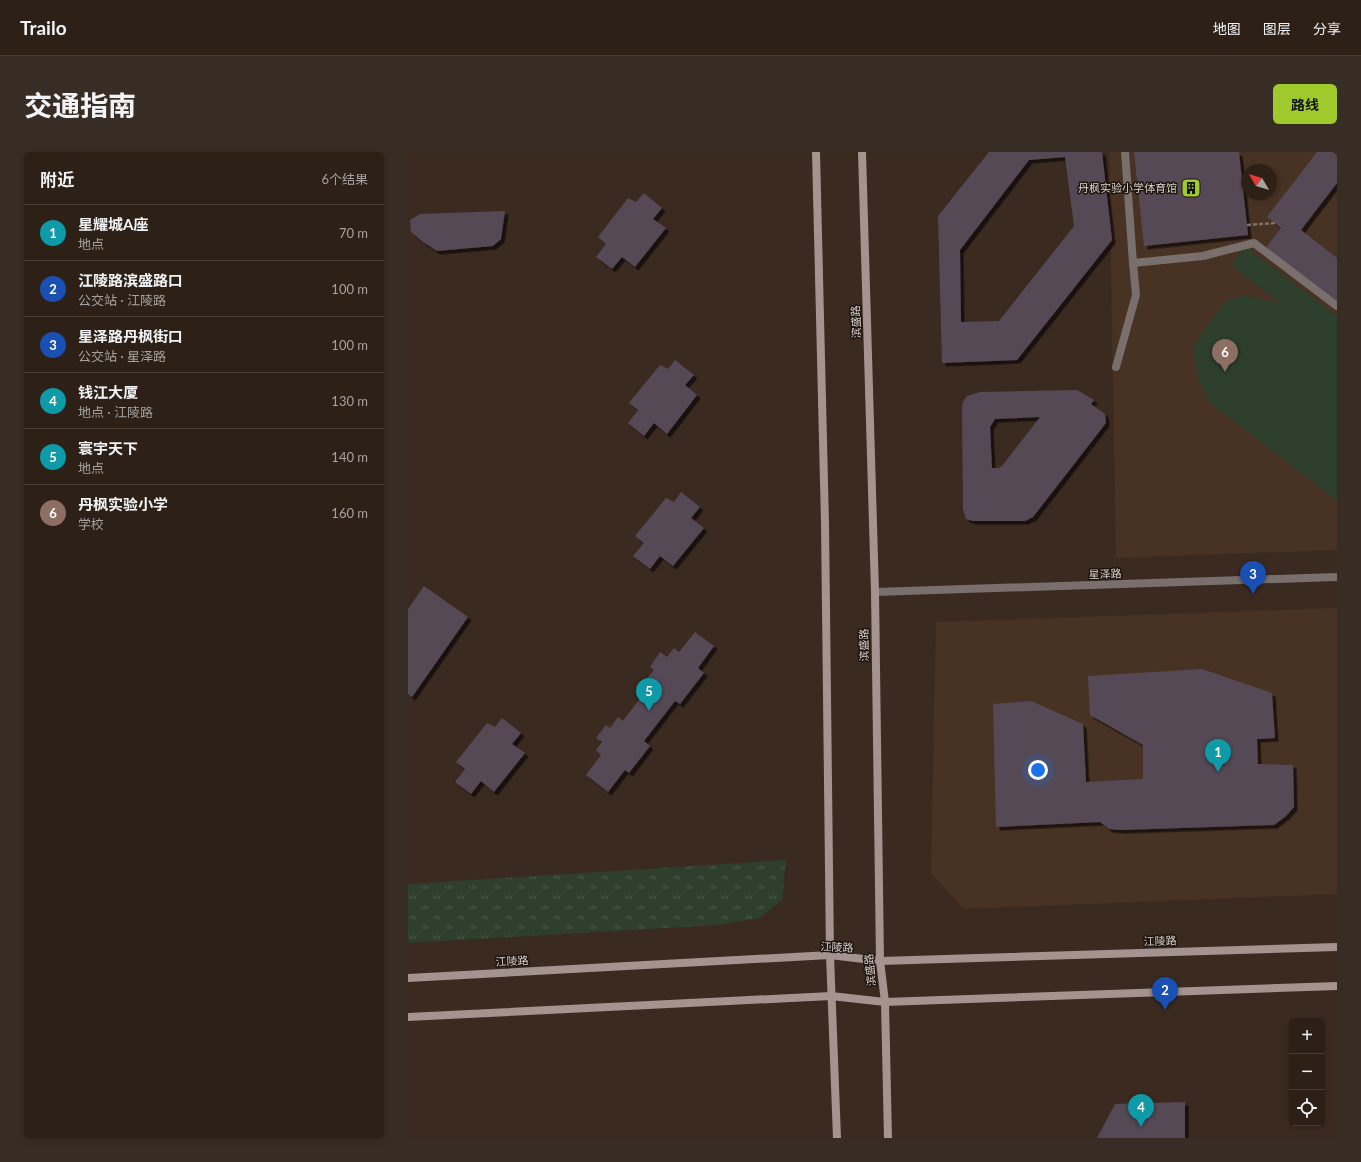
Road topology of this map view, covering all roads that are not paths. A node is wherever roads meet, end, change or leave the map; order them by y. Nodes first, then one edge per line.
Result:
1 (816, 152) edge
2 (862, 152) edge
3 (1125, 152) edge
4 (1133, 263) junction
5 (1337, 306) edge
6 (1116, 367) dead end
7 (1337, 577) edge
8 (875, 592) junction
9 (1337, 947) edge
10 (830, 956) junction
11 (880, 961) junction
12 (408, 978) edge
13 (1337, 986) edge
14 (831, 996) junction
15 (885, 1002) junction
16 (408, 1017) edge
17 (837, 1138) edge
18 (888, 1138) edge

1 - 10 main road
2 - 8 main road, 滨盛路
3 - 4 street
4 - 5 street
4 - 6 street
7 - 8 street, 星泽路
8 - 11 main road, 滨盛路
9 - 11 main road, 江陵路
10 - 11 main road, 江陵路
10 - 12 main road, 江陵路
10 - 14 main road
11 - 15 main road, 滨盛路
13 - 15 main road
14 - 15 main road
14 - 16 main road
14 - 17 main road
15 - 18 main road, 滨盛路

